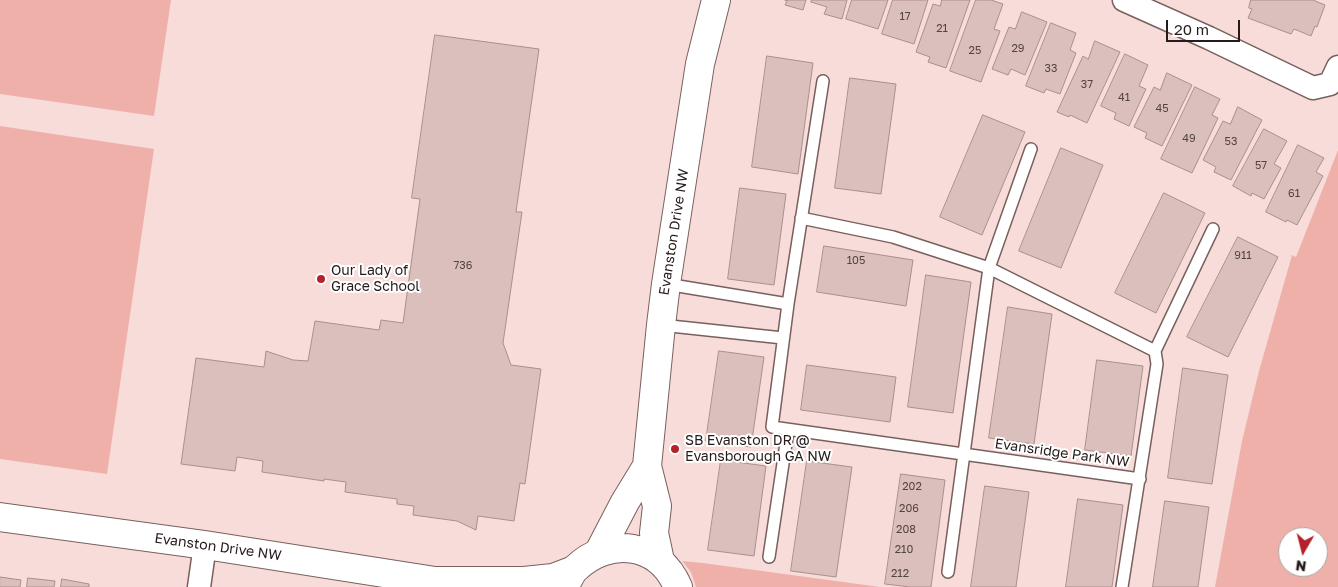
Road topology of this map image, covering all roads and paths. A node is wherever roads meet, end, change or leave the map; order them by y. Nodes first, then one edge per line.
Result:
1 (716, 0) edge
2 (1124, 0) edge
3 (1338, 67) edge
4 (823, 81) dead end
5 (1031, 149) dead end
6 (801, 218) junction
7 (1213, 229) dead end
8 (989, 268) junction
9 (666, 284) junction
10 (788, 304) junction
11 (661, 324) junction
12 (783, 338) junction
13 (1155, 350) junction
14 (788, 430) junction
15 (963, 454) junction
16 (647, 466) junction
17 (1140, 479) junction
18 (0, 517) edge
19 (205, 545) junction
20 (599, 552) junction
21 (769, 557) dead end
22 (660, 561) junction
23 (948, 572) dead end
24 (570, 578) edge
25 (445, 584) edge
26 (199, 587) edge
27 (678, 587) edge
28 (1122, 587) edge

1 - 9 street, Evanston Drive NW
2 - 3 street
4 - 6 lane
5 - 8 lane
6 - 8 lane
6 - 10 lane
7 - 13 lane
8 - 13 lane
8 - 15 lane
9 - 10 lane
9 - 11 street, Evanston Drive NW
10 - 12 lane
11 - 12 lane
11 - 16 street, Evanston Drive NW
12 - 14 lane
13 - 17 lane, Evansridge Park NW
14 - 15 lane, Evansridge Park NW
14 - 21 lane
15 - 17 lane, Evansridge Park NW
15 - 23 lane
16 - 20 street, Evanston Drive NW
16 - 22 street, Evanston Drive NW
17 - 28 lane
18 - 19 street, Evanston Drive NW
19 - 25 street, Evanston Drive NW
19 - 26 street
20 - 22 street
20 - 24 street, Evanston Drive NW
22 - 27 street
24 - 25 street, Evanston Drive NW

